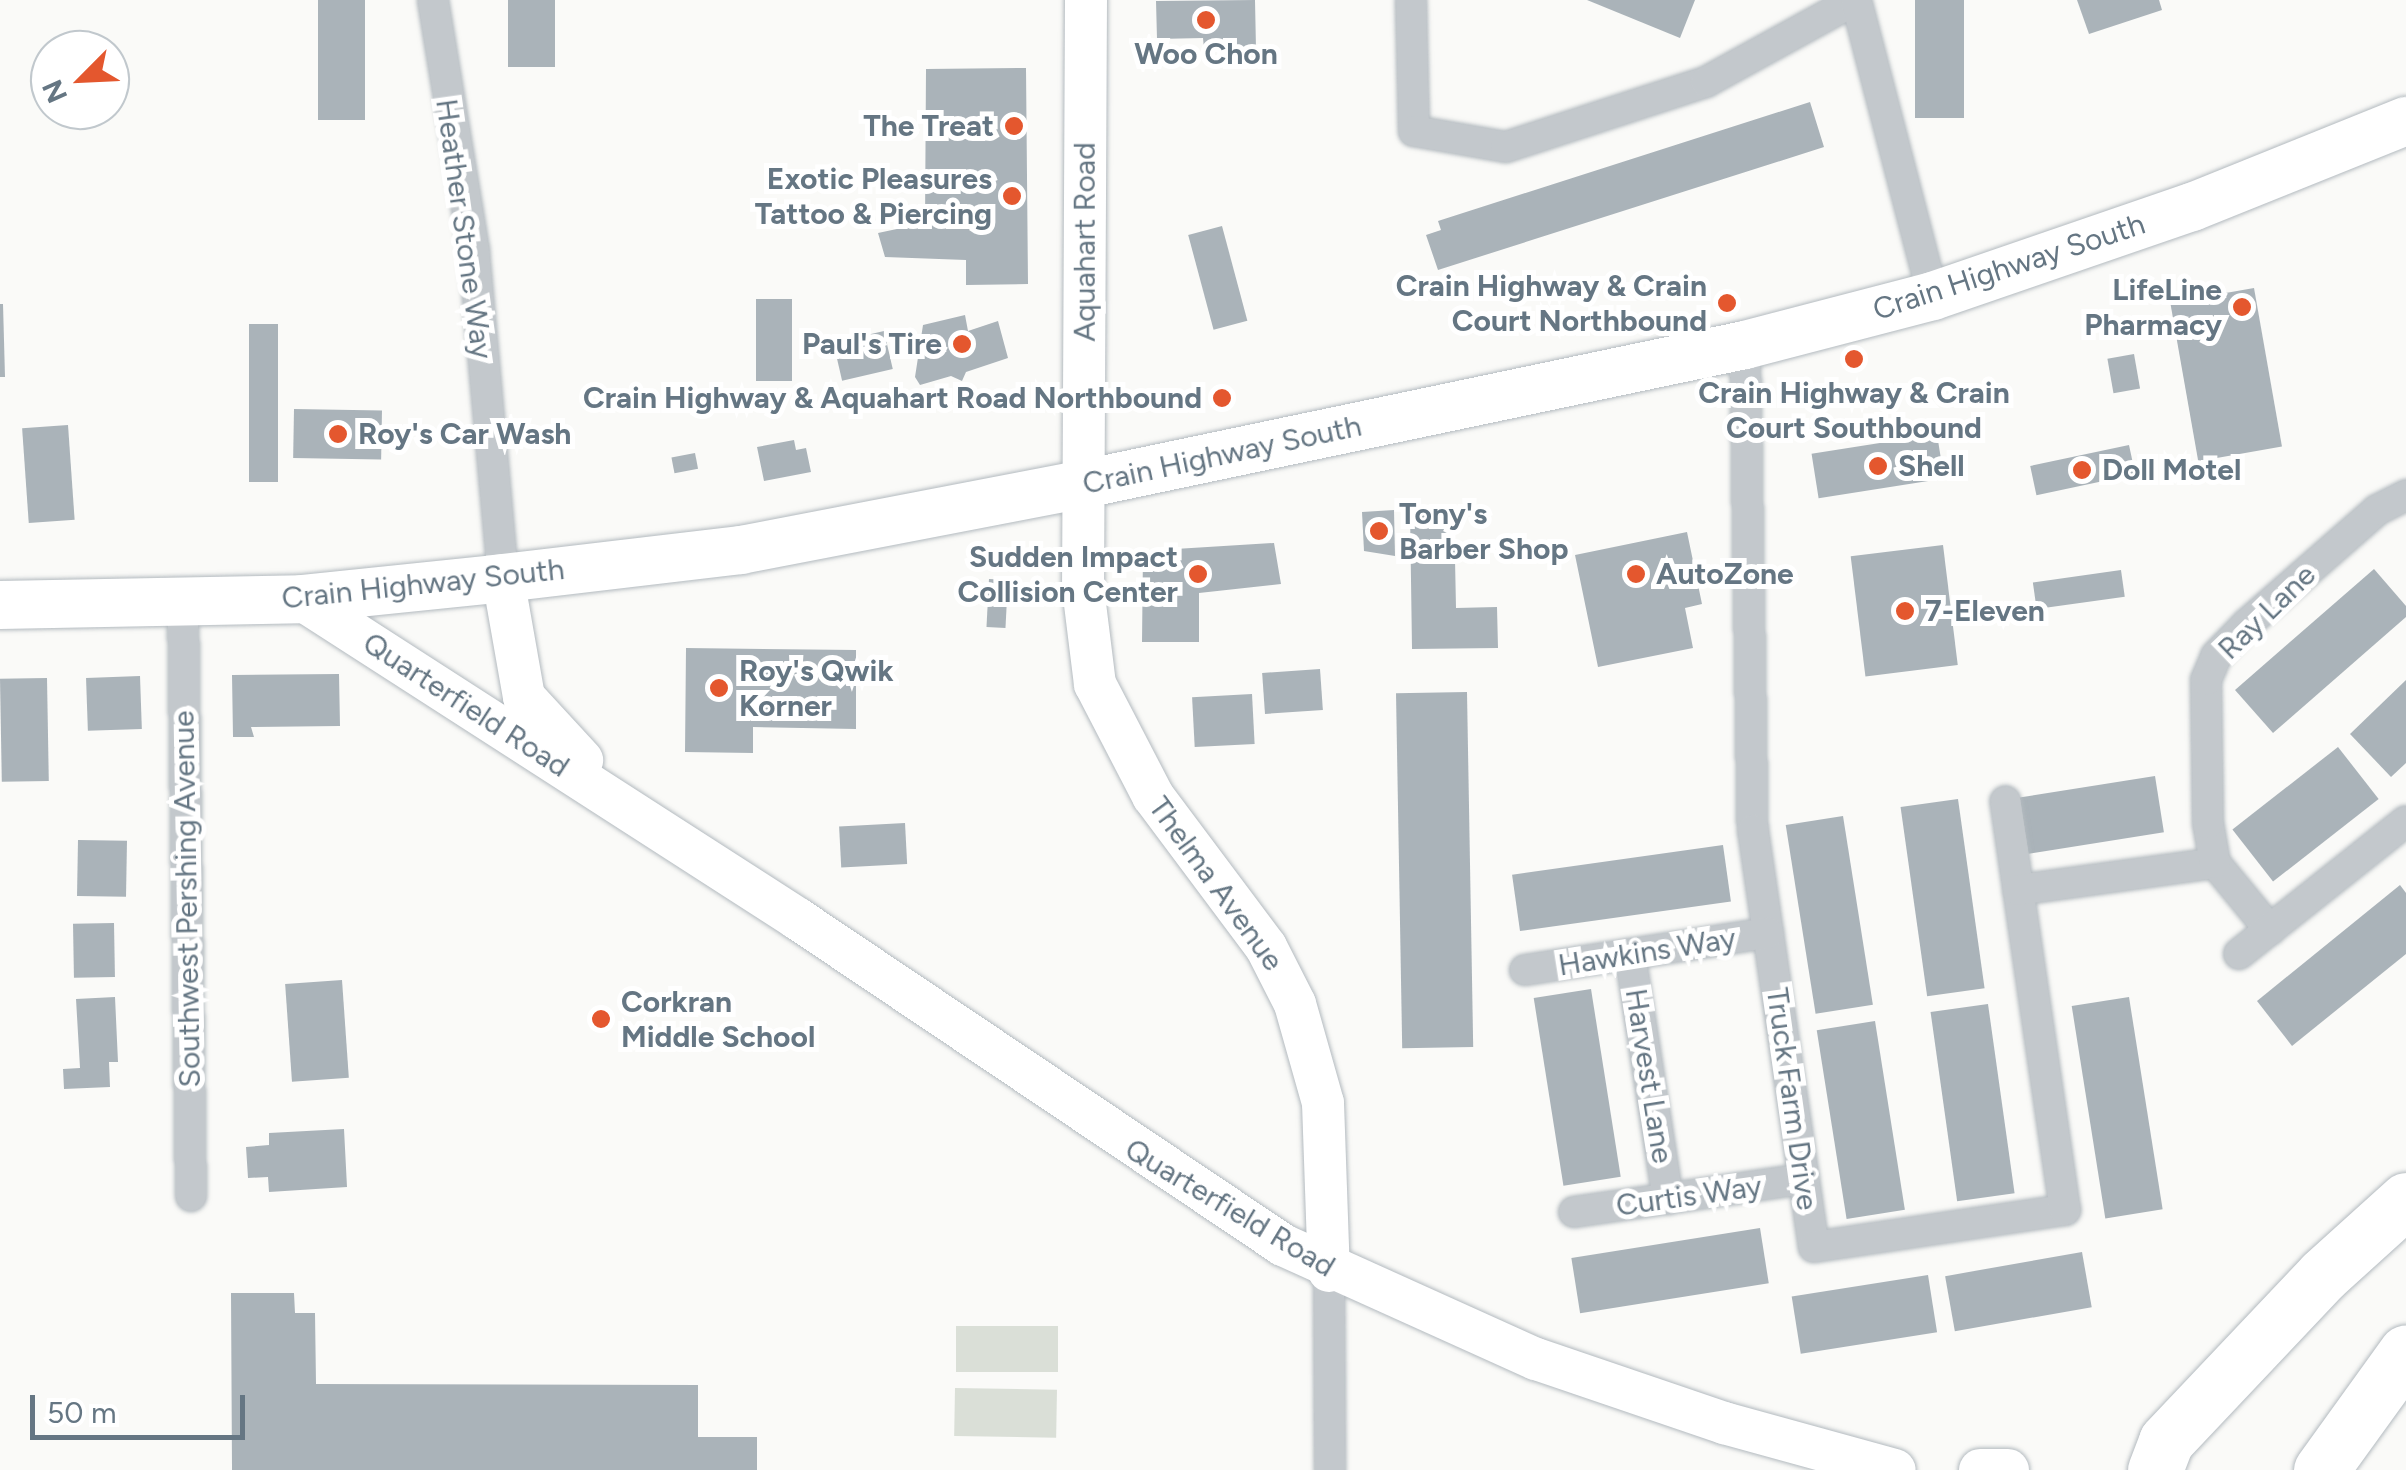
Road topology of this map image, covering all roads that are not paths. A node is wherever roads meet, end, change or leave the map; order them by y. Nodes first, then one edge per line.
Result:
1 (433, 0) edge
2 (1086, 0) edge
3 (1410, 0) edge
4 (1856, 0) edge
5 (2406, 121) edge
6 (1933, 296) junction
7 (1745, 345) junction
8 (1084, 484) junction
9 (2406, 495) edge
10 (503, 578) junction
11 (301, 599) junction
12 (183, 603) junction
13 (0, 605) edge
14 (2005, 800) dead end
15 (631, 811) junction
16 (2406, 821) edge
17 (2215, 863) junction
18 (2018, 890) junction
19 (2270, 930) junction
20 (1768, 933) junction
21 (1630, 954) junction
22 (2239, 954) dead end
23 (1525, 970) dead end
24 (1804, 1179) junction
25 (191, 1196) dead end
26 (1668, 1198) junction
27 (2406, 1200) edge
28 (1574, 1212) dead end
29 (1330, 1271) junction
30 (2406, 1352) edge
31 (1330, 1470) edge
32 (1895, 1470) edge
33 (1980, 1470) edge
34 (2008, 1470) edge
35 (2155, 1470) edge
36 (2320, 1470) edge

1 - 10 street, Heather Stone Way
2 - 8 main road, Aquahart Road
3 - 4 street
4 - 6 street
5 - 6 main road, Crain Highway South
6 - 7 main road, Crain Highway South
7 - 8 main road, Crain Highway South
7 - 20 street, Truck Farm Drive
8 - 10 main road, Crain Highway South
8 - 29 main road, Thelma Avenue
9 - 17 street, Ray Lane
10 - 11 main road, Crain Highway South
10 - 15 main road, Quarterfield Road
11 - 12 main road, Crain Highway South
11 - 15 main road, Quarterfield Road
12 - 13 main road, Crain Highway South
12 - 25 street, Southwest Pershing Avenue
14 - 18 street, Truck Farm Drive
15 - 29 main road, Quarterfield Road
16 - 19 street
17 - 18 street
17 - 19 street
18 - 24 street, Truck Farm Drive
19 - 22 street
20 - 21 street, Hawkins Way
20 - 24 street, Truck Farm Drive
21 - 23 street, Hawkins Way
21 - 26 street, Harvest Lane
24 - 26 street, Curtis Way
26 - 28 street, Curtis Way
27 - 35 highway
29 - 31 street, Thelma Avenue
29 - 32 main road, Quarterfield Road
30 - 36 highway
33 - 34 main road

